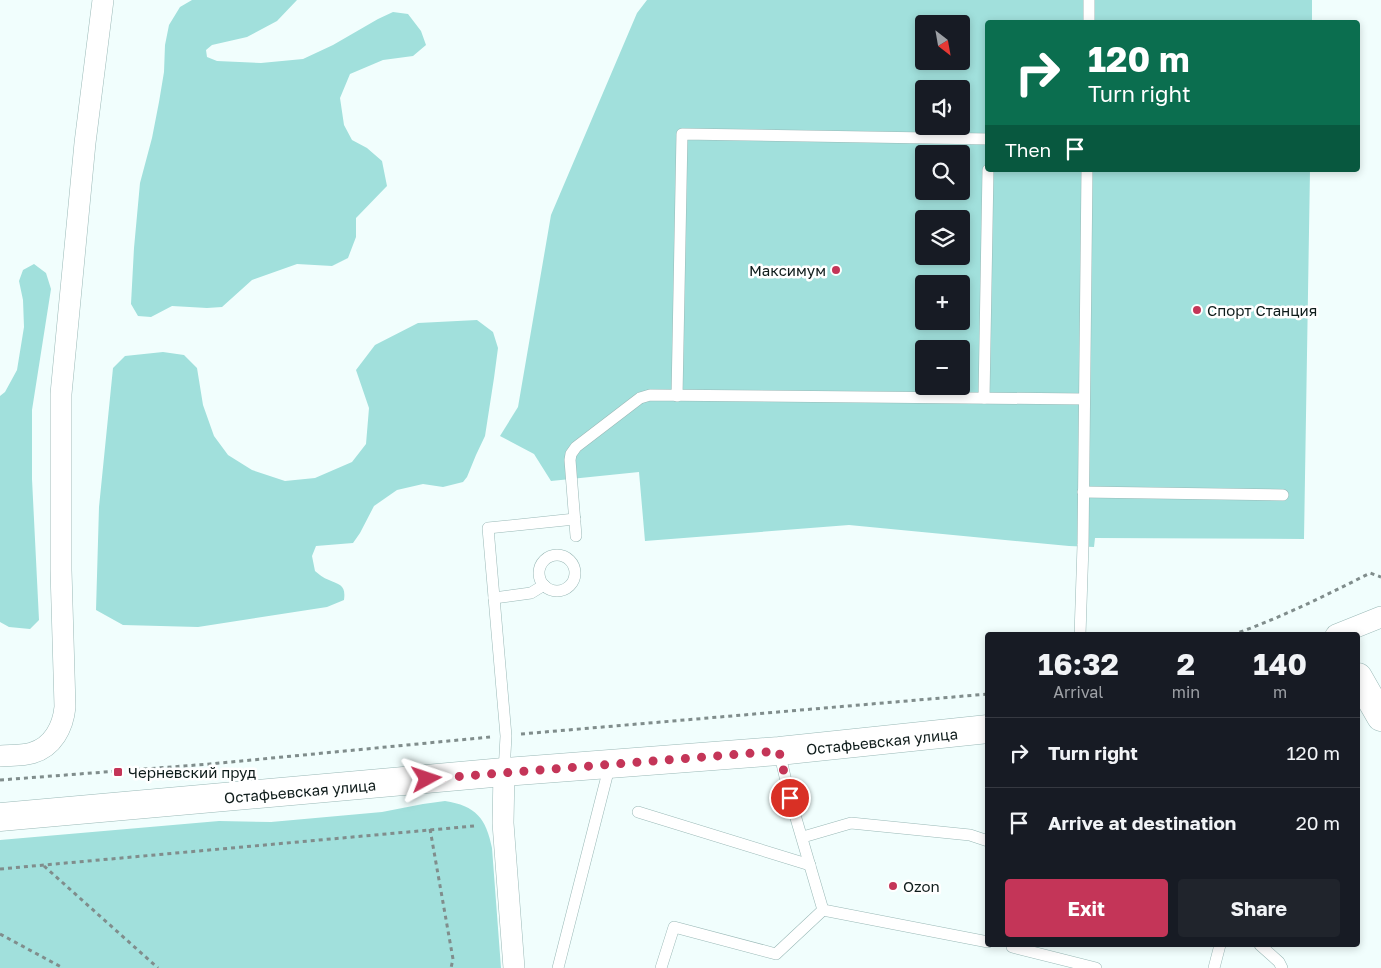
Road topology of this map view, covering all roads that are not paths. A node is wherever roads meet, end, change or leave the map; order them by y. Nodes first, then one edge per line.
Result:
1 (103, 0) edge
2 (1089, 0) edge
3 (1089, 20) edge
4 (985, 139) edge
5 (988, 172) edge
6 (1087, 172) edge
7 (677, 396) junction
8 (984, 398) junction
9 (1084, 399) junction
10 (1083, 492) junction
11 (1283, 495) dead end
12 (575, 519) junction
13 (576, 536) dead end
14 (544, 585) dead end
15 (494, 598) junction
16 (1381, 617) edge
17 (1080, 632) edge
18 (1344, 632) edge
19 (1360, 680) edge
20 (1381, 717) edge
21 (985, 730) edge
22 (779, 751) junction
23 (0, 756) edge
24 (610, 764) junction
25 (504, 772) junction
26 (638, 812) dead end
27 (0, 817) edge
28 (803, 836) junction
29 (985, 840) edge
30 (810, 865) junction
31 (823, 910) junction
32 (985, 941) edge
33 (1013, 947) edge
34 (1219, 947) edge
35 (1262, 947) edge
36 (514, 968) edge
37 (558, 968) edge
38 (661, 968) edge
39 (1096, 968) edge
40 (1214, 968) edge
41 (1282, 968) edge

1 - 23 street
2 - 3 lane
4 - 7 lane
5 - 8 lane
6 - 9 lane
7 - 8 lane
7 - 12 lane
8 - 9 lane
9 - 10 lane
10 - 11 lane
10 - 17 lane
12 - 13 lane
12 - 15 lane
14 - 15 lane
15 - 25 lane
16 - 18 street
19 - 20 street
21 - 22 street, Остафьевская улица
22 - 24 street, Остафьевская улица
22 - 28 lane
24 - 25 street, Остафьевская улица
24 - 37 lane
25 - 27 street, Остафьевская улица
25 - 36 street
26 - 30 lane
28 - 29 lane
28 - 30 lane
30 - 31 lane
31 - 32 lane
31 - 38 lane
33 - 39 lane
34 - 40 lane
35 - 41 lane

